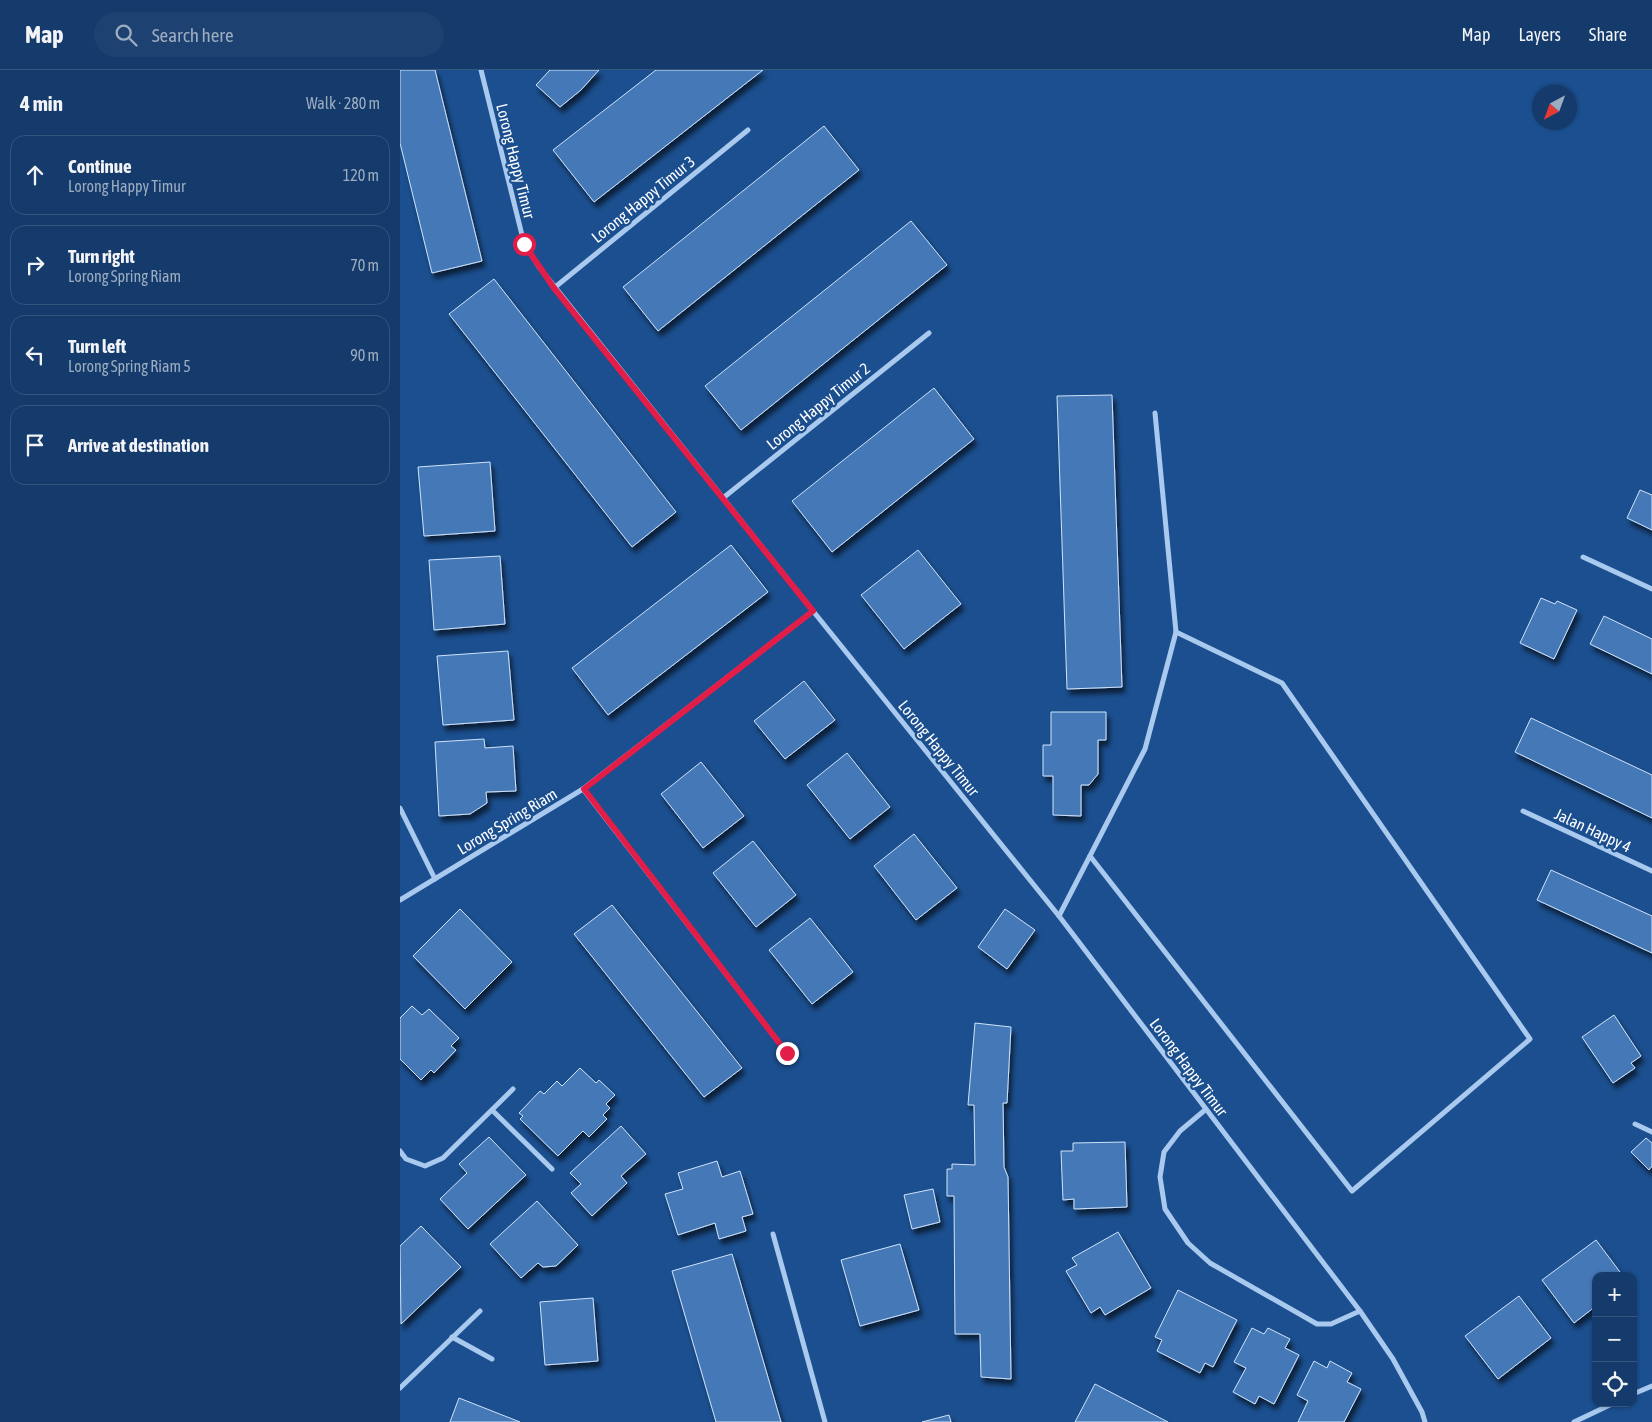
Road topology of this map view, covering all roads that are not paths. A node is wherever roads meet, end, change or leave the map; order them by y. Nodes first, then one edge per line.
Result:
1 (481, 70) edge
2 (748, 130) dead end
3 (554, 288) junction
4 (929, 333) dead end
5 (1156, 413) dead end
6 (723, 498) junction
7 (1583, 556) dead end
8 (1652, 589) edge
9 (813, 611) junction
10 (1176, 632) junction
11 (584, 789) junction
12 (400, 808) edge
13 (1523, 811) dead end
14 (1090, 856) junction
15 (1652, 871) edge
16 (436, 878) junction
17 (400, 900) edge
18 (1059, 916) junction
19 (787, 1053) dead end
20 (513, 1089) dead end
21 (492, 1110) junction
22 (1205, 1110) junction
23 (1635, 1124) dead end
24 (1652, 1132) edge
25 (400, 1152) edge
26 (552, 1169) dead end
27 (773, 1234) dead end
28 (480, 1310) dead end
29 (1360, 1311) junction
30 (452, 1338) junction
31 (492, 1359) dead end
32 (1652, 1386) edge
33 (400, 1388) edge
34 (1637, 1392) edge
35 (1606, 1407) edge
36 (825, 1422) edge
37 (1425, 1422) edge
38 (1574, 1422) edge

1 - 3 street, Lorong Happy Timur
2 - 3 street, Lorong Happy Timur 3
3 - 6 street, Lorong Happy Timur
4 - 6 street, Lorong Happy Timur 2
5 - 10 street
6 - 9 street, Lorong Happy Timur
7 - 8 street
9 - 11 street, Lorong Spring Riam
9 - 18 street, Lorong Happy Timur
10 - 14 street
10 - 14 street
11 - 16 street, Lorong Spring Riam
11 - 19 street
12 - 16 street
13 - 15 street, Jalan Happy 4
14 - 18 street
16 - 17 street, Lorong Spring Riam
18 - 22 street, Lorong Happy Timur
20 - 21 street
21 - 25 street
21 - 26 street
22 - 29 street, Lorong Happy Timur
22 - 29 street
23 - 24 street
27 - 36 street
28 - 30 street
29 - 37 street, Lorong Happy Timur
30 - 31 street
30 - 33 street
32 - 34 street
35 - 38 street

